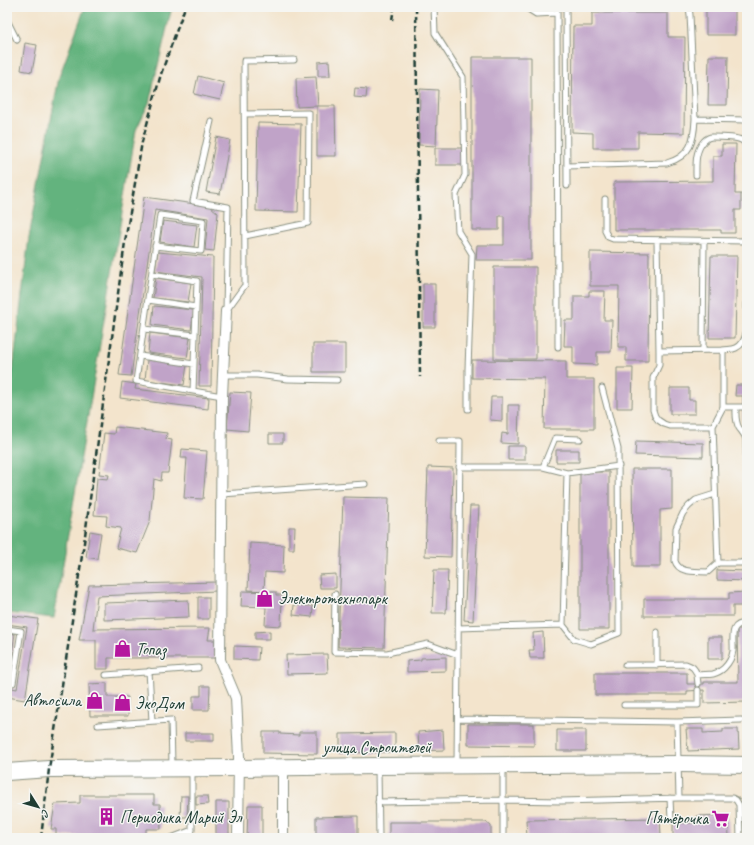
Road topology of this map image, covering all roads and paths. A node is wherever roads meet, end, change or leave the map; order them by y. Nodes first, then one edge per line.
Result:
1 (434, 7) edge
2 (525, 7) edge
3 (566, 7) edge
4 (689, 7) edge
5 (557, 10) edge
6 (7, 20) edge
7 (17, 40) dead end
8 (294, 60) dead end
9 (244, 114) junction
10 (695, 119) junction
11 (747, 120) edge
12 (211, 121) dead end
13 (747, 146) edge
14 (567, 166) junction
15 (696, 175) dead end
16 (568, 186) dead end
17 (605, 199) dead end
18 (245, 236) junction
19 (657, 240) junction
20 (704, 240) junction
21 (747, 241) edge
22 (155, 246) junction
23 (152, 274) junction
24 (148, 300) junction
25 (747, 304) edge
26 (196, 307) junction
27 (226, 311) junction
28 (144, 328) junction
29 (195, 335) junction
30 (558, 347) dead end
31 (703, 350) junction
32 (723, 350) junction
33 (659, 351) junction
34 (140, 356) junction
35 (194, 364) junction
36 (223, 375) junction
37 (337, 380) dead end
38 (602, 388) dead end
39 (193, 391) junction
40 (222, 396) junction
41 (723, 407) junction
42 (736, 407) junction
43 (743, 407) dead end
44 (468, 409) dead end
45 (713, 426) junction
46 (580, 439) dead end
47 (439, 441) dead end
48 (619, 466) junction
49 (459, 467) junction
50 (543, 467) junction
51 (567, 473) junction
52 (365, 484) dead end
53 (747, 484) edge
54 (222, 494) junction
55 (715, 494) junction
56 (747, 560) edge
57 (718, 563) junction
58 (335, 594) dead end
59 (747, 623) edge
60 (564, 626) junction
61 (458, 628) junction
62 (7, 629) edge
63 (657, 632) dead end
64 (458, 655) junction
65 (657, 664) junction
66 (625, 665) dead end
67 (198, 668) dead end
68 (149, 672) junction
69 (106, 674) dead end
70 (697, 674) junction
71 (7, 682) edge
72 (698, 684) dead end
73 (698, 690) dead end
74 (624, 705) dead end
75 (458, 719) junction
76 (741, 720) dead end
77 (152, 721) junction
78 (677, 722) junction
79 (98, 725) dead end
80 (679, 764) junction
81 (503, 765) junction
82 (378, 766) junction
83 (457, 766) junction
84 (747, 766) edge
85 (283, 767) junction
86 (172, 768) junction
87 (192, 768) junction
88 (239, 768) junction
89 (7, 772) edge
90 (670, 798) junction
91 (679, 798) junction
92 (503, 800) junction
93 (378, 802) junction
94 (671, 820) dead end
95 (192, 830) junction
96 (171, 838) edge
97 (190, 838) edge
98 (238, 838) edge
99 (283, 838) edge
100 (379, 838) edge
101 (503, 838) edge
102 (740, 838) edge

1 - 44 lane
2 - 5 lane
3 - 14 lane
4 - 10 lane
5 - 30 lane
6 - 7 lane
8 - 9 lane
9 - 18 lane
9 - 18 lane
10 - 11 lane
10 - 14 lane
12 - 27 lane
13 - 15 lane
14 - 16 lane
17 - 19 lane
18 - 27 lane
19 - 20 lane
19 - 33 lane
20 - 21 lane
20 - 31 lane
22 - 22 lane
22 - 23 lane
23 - 24 lane
23 - 26 lane
24 - 26 lane
24 - 28 lane
25 - 32 lane
26 - 29 lane
27 - 36 street
28 - 29 lane
28 - 34 lane
29 - 35 lane
31 - 32 lane
31 - 33 lane
32 - 41 lane
33 - 45 lane
34 - 35 lane
34 - 39 lane
35 - 39 lane
36 - 37 lane
36 - 40 street
38 - 48 lane
39 - 40 lane
40 - 54 street
41 - 42 lane
41 - 45 lane
42 - 43 lane
42 - 53 lane
45 - 55 lane
46 - 50 lane
47 - 49 lane
48 - 51 lane
48 - 60 lane
49 - 50 lane
49 - 61 lane
50 - 51 lane
51 - 60 lane
52 - 54 lane
54 - 88 street
55 - 57 lane
55 - 57 lane
56 - 57 lane
58 - 64 lane
59 - 70 lane
60 - 61 lane
61 - 64 lane
62 - 71 lane
63 - 65 lane
64 - 75 lane
65 - 66 lane
65 - 70 lane
67 - 68 lane
68 - 69 lane
68 - 77 lane
70 - 72 lane
73 - 74 lane
75 - 78 lane
75 - 83 lane
76 - 78 lane
77 - 79 lane
77 - 86 lane
78 - 80 lane
80 - 81 main road, улица Строителей
80 - 84 main road, улица Строителей
80 - 91 lane
81 - 83 main road, улица Строителей
81 - 92 lane
82 - 83 main road, улица Строителей
82 - 85 main road, улица Строителей
82 - 93 lane
85 - 88 main road, улица Строителей
85 - 99 street
86 - 87 main road, улица Строителей
86 - 89 main road, улица Строителей
87 - 88 main road, улица Строителей
87 - 95 lane
88 - 98 street
90 - 91 lane
90 - 92 lane
90 - 94 lane
91 - 102 lane
92 - 93 lane
92 - 101 lane
93 - 100 lane
95 - 96 lane
95 - 97 lane

